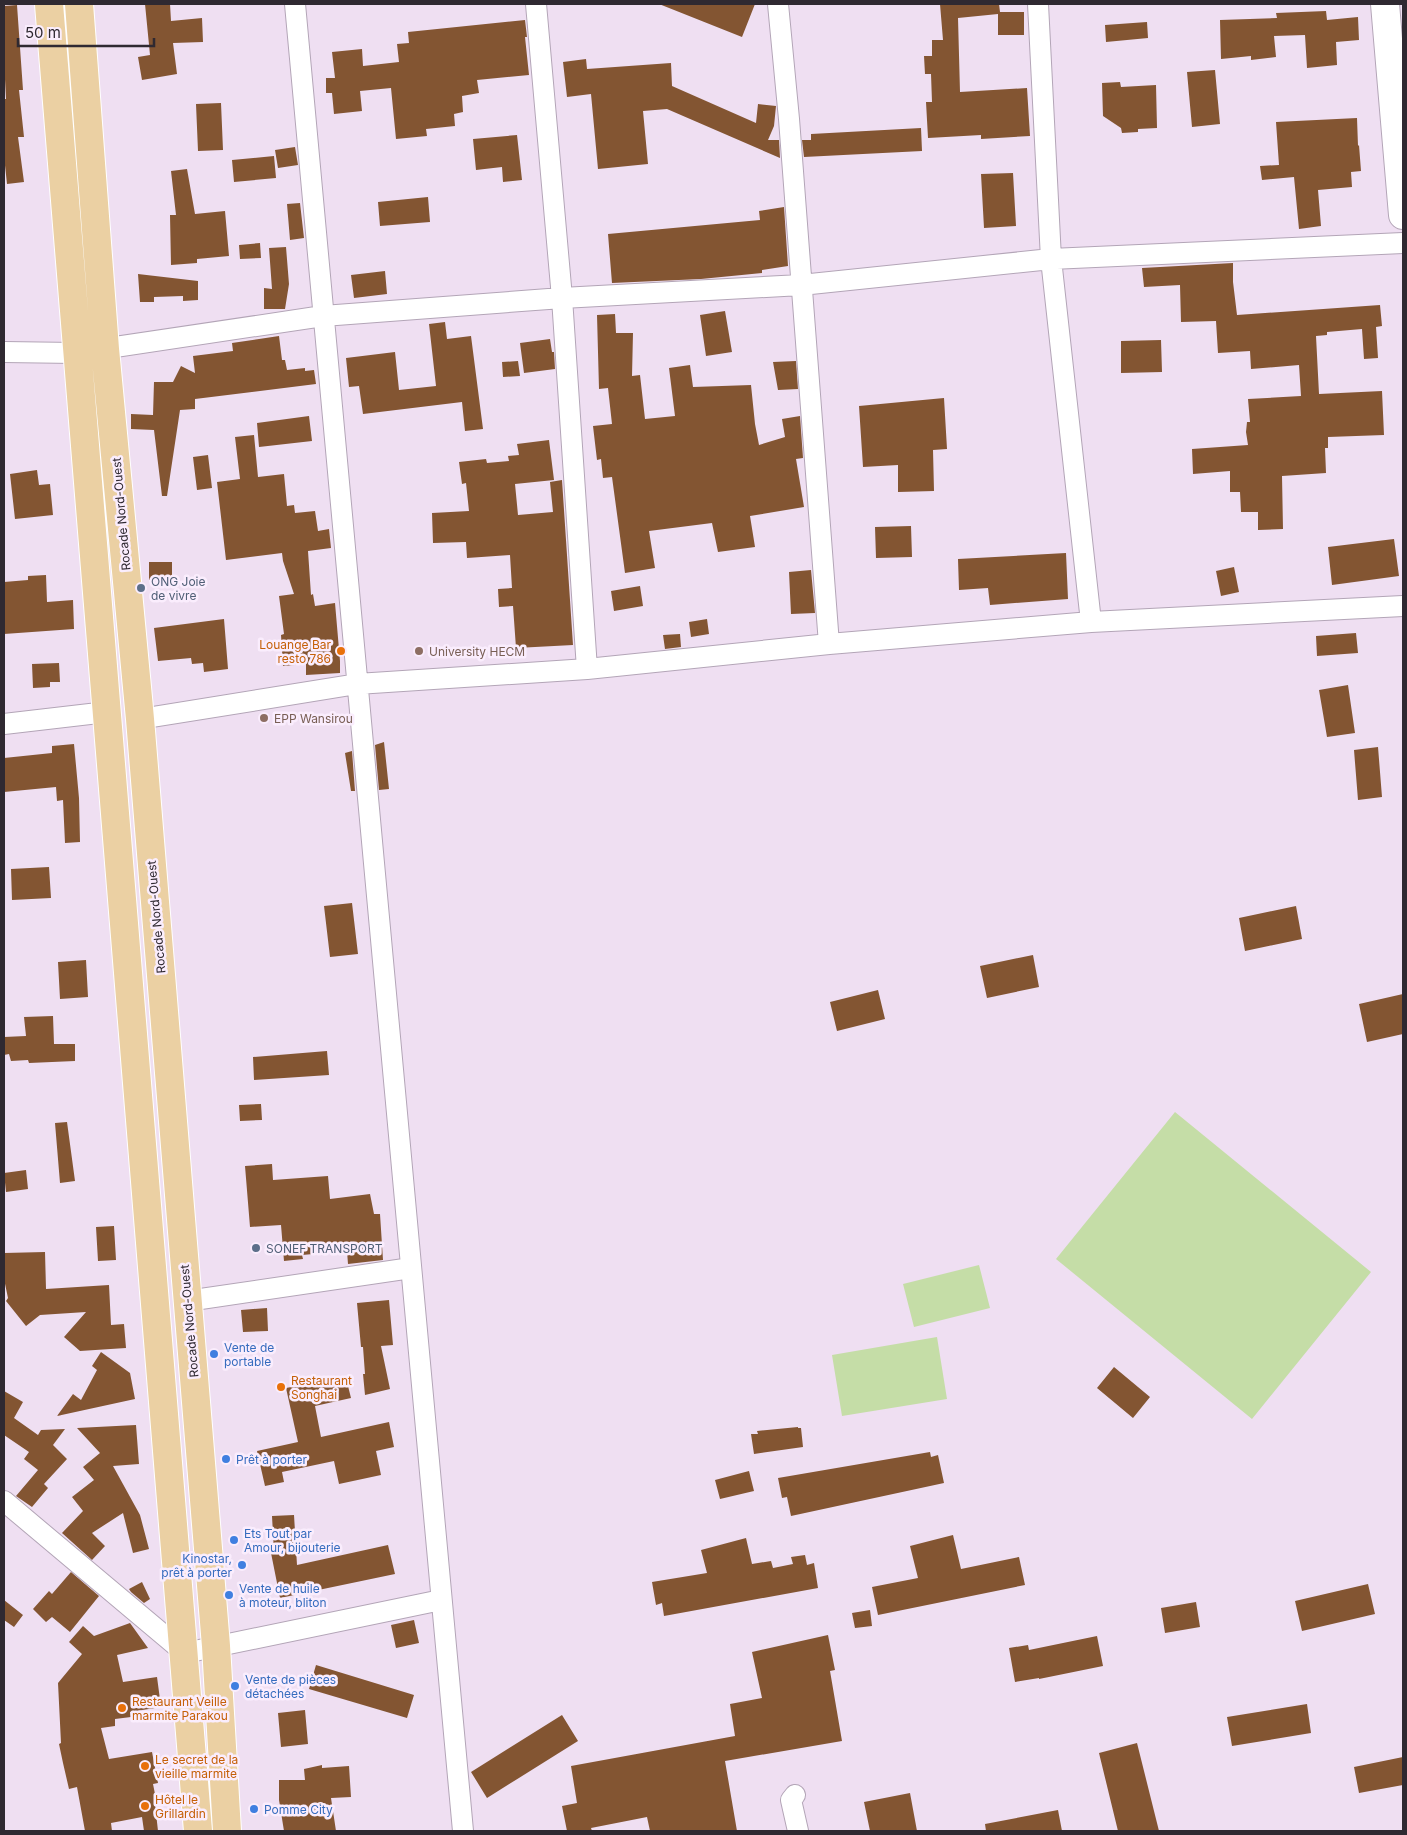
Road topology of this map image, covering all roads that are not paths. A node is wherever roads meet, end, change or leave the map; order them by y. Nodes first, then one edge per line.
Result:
1 (50, 4) edge
2 (79, 4) edge
3 (294, 4) edge
4 (536, 4) edge
5 (778, 4) edge
6 (1038, 4) edge
7 (1384, 4) edge
8 (1403, 215) edge
9 (1403, 243) edge
10 (1050, 259) junction
11 (801, 285) junction
12 (562, 298) junction
13 (323, 316) junction
14 (105, 349) junction
15 (4, 352) edge
16 (75, 353) junction
17 (1403, 606) edge
18 (1092, 622) junction
19 (828, 644) junction
20 (587, 669) junction
21 (357, 684) junction
22 (107, 712) junction
23 (140, 719) junction
24 (4, 724) edge
25 (411, 1268) junction
26 (187, 1301) junction
27 (4, 1502) edge
28 (441, 1600) junction
29 (216, 1646) junction
30 (185, 1653) junction
31 (795, 1795) dead end
32 (198, 1831) edge
33 (227, 1831) edge
34 (463, 1831) edge
35 (798, 1831) edge

1 - 16 main road
2 - 14 main road, Rocade Nord-Ouest
3 - 13 street
4 - 12 street
5 - 11 street
6 - 10 street
7 - 8 street
9 - 10 street
10 - 11 street
10 - 18 street
11 - 12 street
11 - 19 street
12 - 13 street
12 - 20 street
13 - 14 street
13 - 21 street
14 - 16 street
14 - 23 main road, Rocade Nord-Ouest
15 - 16 street
16 - 22 main road
17 - 18 street
18 - 19 street
19 - 20 street
20 - 21 street
21 - 23 street
21 - 25 street
22 - 24 street
22 - 30 main road
23 - 26 main road, Rocade Nord-Ouest
25 - 26 street
25 - 28 street
26 - 29 main road, Rocade Nord-Ouest
27 - 30 street
28 - 29 street
28 - 34 street
29 - 30 street
29 - 33 main road, Rocade Nord-Ouest
30 - 32 main road
31 - 35 street

